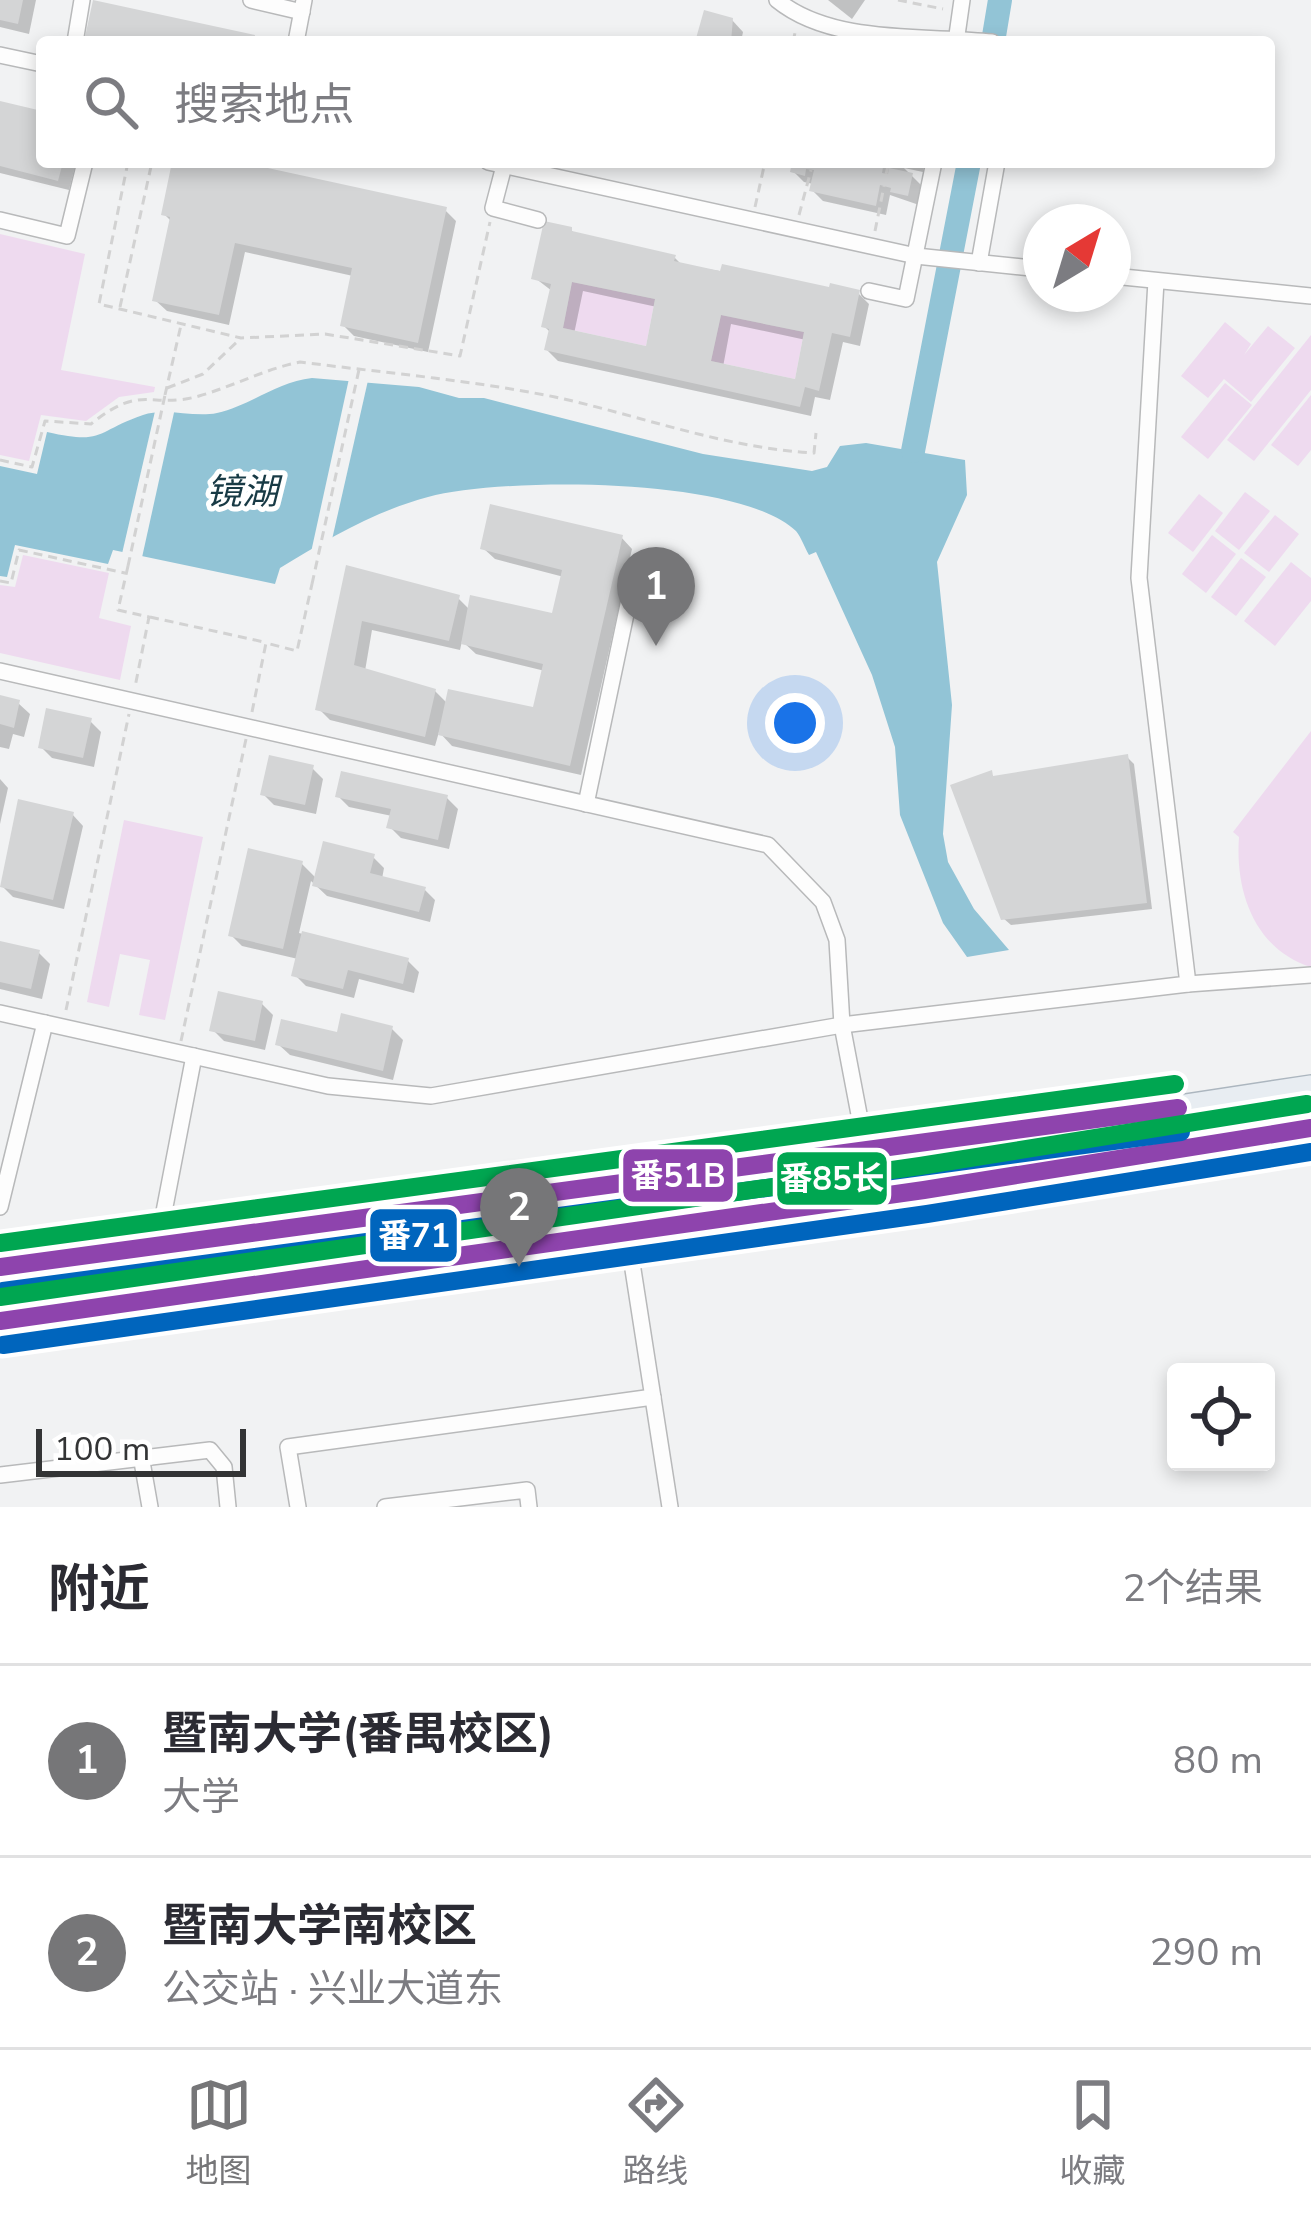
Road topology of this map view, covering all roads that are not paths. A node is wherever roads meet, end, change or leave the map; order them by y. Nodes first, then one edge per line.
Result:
1 (82, 0) edge
2 (250, 0) edge
3 (777, 0) edge
4 (303, 6) edge
5 (961, 6) edge
6 (76, 36) edge
7 (297, 36) edge
8 (913, 36) edge
9 (957, 36) edge
10 (0, 55) edge
11 (36, 63) edge
12 (84, 168) edge
13 (496, 168) edge
14 (514, 168) edge
15 (933, 168) edge
16 (996, 168) edge
17 (0, 220) edge
18 (538, 220) dead end
19 (923, 257) junction
20 (979, 262) junction
21 (1023, 267) edge
22 (1131, 278) edge
23 (1156, 280) junction
24 (869, 291) dead end
25 (1311, 296) edge
26 (634, 576) dead end
27 (0, 670) edge
28 (586, 803) junction
29 (1311, 974) edge
30 (1188, 983) junction
31 (0, 1013) edge
32 (45, 1023) junction
33 (842, 1025) junction
34 (186, 1054) junction
35 (1311, 1087) edge
36 (1311, 1128) edge
37 (7, 1149) edge
38 (866, 1151) junction
39 (0, 1207) edge
40 (308, 1221) junction
41 (627, 1232) junction
42 (156, 1243) junction
43 (0, 1267) edge
44 (315, 1275) junction
45 (147, 1300) junction
46 (0, 1321) edge
47 (653, 1397) junction
48 (141, 1456) junction
49 (0, 1475) edge
50 (150, 1507) edge
51 (228, 1507) edge
52 (298, 1507) edge
53 (386, 1507) edge
54 (530, 1507) edge
55 (670, 1507) edge

1 - 6 street
2 - 4 street
3 - 8 street
4 - 7 street
5 - 9 street
10 - 11 street
12 - 17 street
13 - 18 street
14 - 19 street
15 - 19 street
16 - 20 street
19 - 20 street
19 - 24 street
20 - 21 street
22 - 23 street
23 - 25 street
23 - 30 street
26 - 28 street
27 - 28 street
28 - 33 street
29 - 30 street
30 - 33 street
31 - 32 street
32 - 34 street
32 - 37 street
33 - 34 street
33 - 38 street
34 - 42 street
35 - 38 main road
36 - 41 main road
37 - 39 street
38 - 40 main road
40 - 42 main road
40 - 44 main road
41 - 44 main road
41 - 47 street
42 - 43 main road
42 - 45 street
44 - 45 main road
45 - 46 main road
47 - 52 street
47 - 55 street
48 - 49 street
48 - 50 street
48 - 51 street
53 - 54 street

